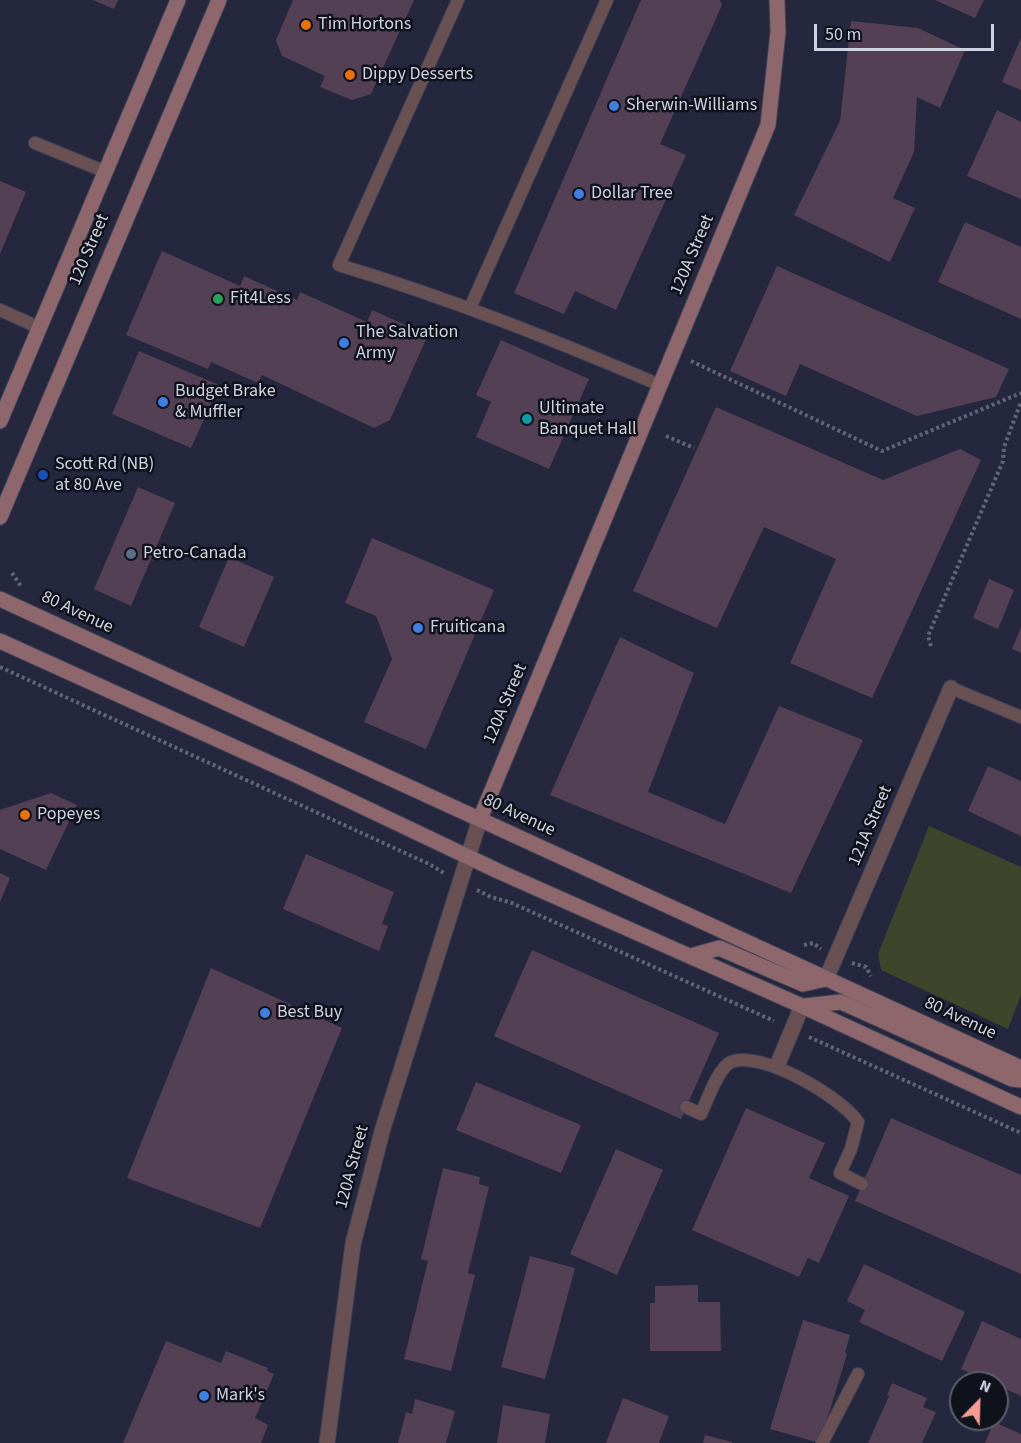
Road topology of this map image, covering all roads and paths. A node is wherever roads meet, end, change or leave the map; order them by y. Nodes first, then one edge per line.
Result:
1 (178, 0) edge
2 (219, 0) edge
3 (458, 0) edge
4 (607, 0) edge
5 (777, 0) edge
6 (35, 143) dead end
7 (106, 172) junction
8 (470, 308) junction
9 (0, 310) edge
10 (40, 328) junction
11 (691, 361) dead end
12 (660, 385) junction
13 (1021, 393) edge
14 (1021, 402) edge
15 (0, 422) edge
16 (666, 436) dead end
17 (694, 448) dead end
18 (0, 516) edge
19 (0, 599) edge
20 (0, 641) edge
21 (931, 646) dead end
22 (0, 667) edge
23 (951, 688) joint
24 (1021, 717) edge
25 (480, 819) junction
26 (467, 857) junction
27 (437, 869) dead end
28 (491, 897) dead end
29 (691, 956) junction
30 (826, 979) junction
31 (802, 1006) junction
32 (792, 1029) junction
33 (777, 1066) junction
34 (1021, 1068) edge
35 (1021, 1080) edge
36 (686, 1107) dead end
37 (1021, 1107) edge
38 (1021, 1133) edge
39 (862, 1184) dead end
40 (858, 1374) dead end
41 (327, 1443) edge
42 (822, 1443) edge

1 - 7 main road, 120 Street
2 - 18 main road, 120 Street
3 - 8 lane
4 - 8 lane
5 - 12 main road, 120A Street
6 - 7 lane
7 - 10 main road, 120 Street
8 - 12 lane
9 - 10 lane
10 - 15 main road, 120 Street
11 - 13 path
12 - 25 main road, 120A Street
14 - 21 path
16 - 17 path
19 - 25 main road, 80 Avenue
20 - 26 main road
22 - 27 path
23 - 24 lane
23 - 30 street, 121A Street
25 - 26 street, 120A Street
25 - 30 main road, 80 Avenue
26 - 29 main road
26 - 41 street, 120A Street
28 - 32 path
29 - 30 main road
29 - 31 main road
30 - 34 main road, 80 Avenue
31 - 32 street
31 - 35 main road
31 - 37 main road
32 - 33 street
32 - 38 path
33 - 36 lane
33 - 39 lane
40 - 42 lane

